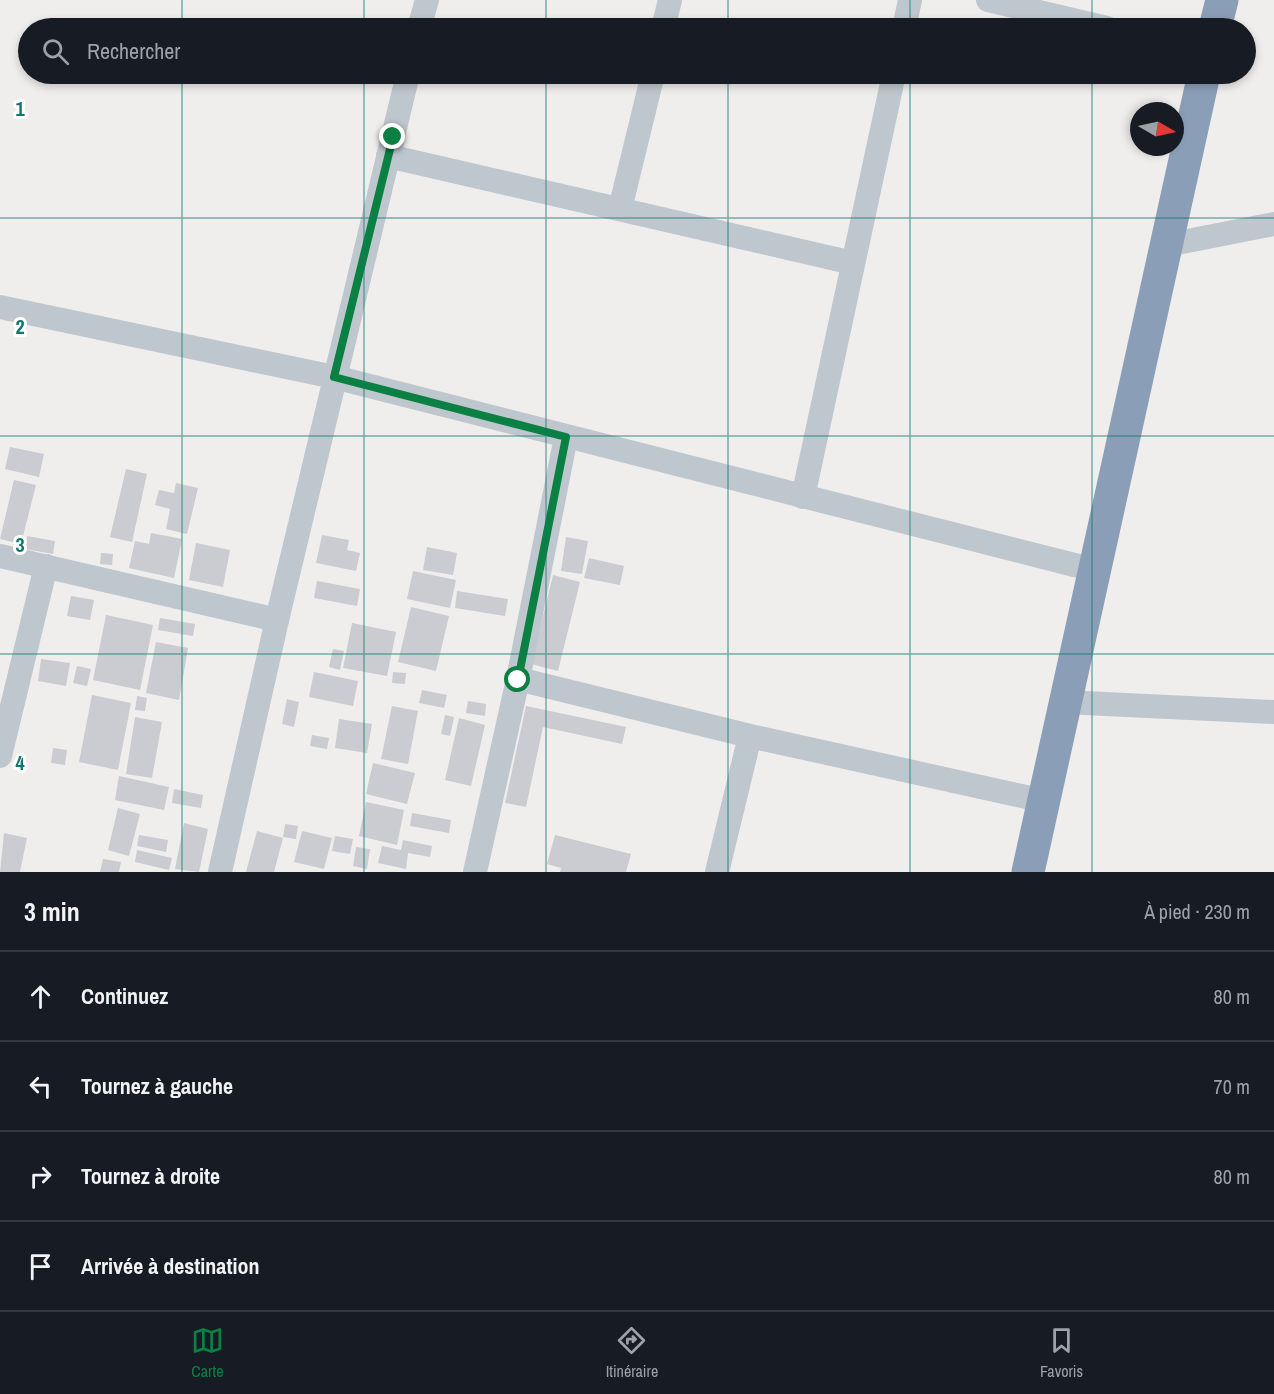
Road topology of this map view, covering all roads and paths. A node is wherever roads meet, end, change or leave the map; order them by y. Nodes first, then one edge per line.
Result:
1 (427, 0) edge
2 (670, 0) edge
3 (910, 0) edge
4 (988, 0) edge
5 (1222, 0) edge
6 (422, 18) edge
7 (666, 18) edge
8 (906, 18) edge
9 (1064, 18) edge
10 (1218, 18) edge
11 (406, 84) edge
12 (651, 84) edge
13 (892, 84) edge
14 (1202, 84) edge
15 (388, 156) junction
16 (620, 209) junction
17 (1274, 225) edge
18 (1167, 245) junction
19 (853, 263) junction
20 (0, 307) edge
21 (334, 377) junction
22 (566, 437) junction
23 (803, 497) junction
24 (0, 556) edge
25 (46, 566) junction
26 (1094, 570) junction
27 (276, 620) junction
28 (518, 680) junction
29 (1064, 702) junction
30 (1274, 712) edge
31 (750, 736) junction
32 (0, 756) edge
33 (1044, 801) junction
34 (220, 872) edge
35 (475, 872) edge
36 (717, 872) edge
37 (1028, 872) edge

1 - 6 street
2 - 7 street
3 - 8 street
4 - 9 street
5 - 10 highway
11 - 15 street
12 - 16 street
13 - 19 street
14 - 18 highway
15 - 16 street
15 - 21 street
16 - 19 street
17 - 18 street
18 - 26 highway
19 - 23 street
20 - 21 street
21 - 22 street
21 - 27 street
22 - 23 street
22 - 28 street
23 - 26 street
24 - 25 street
25 - 27 street
25 - 32 street
26 - 29 highway
27 - 34 street
28 - 31 street
28 - 35 street
29 - 30 street
29 - 33 highway
31 - 33 street
31 - 36 street
33 - 37 highway

